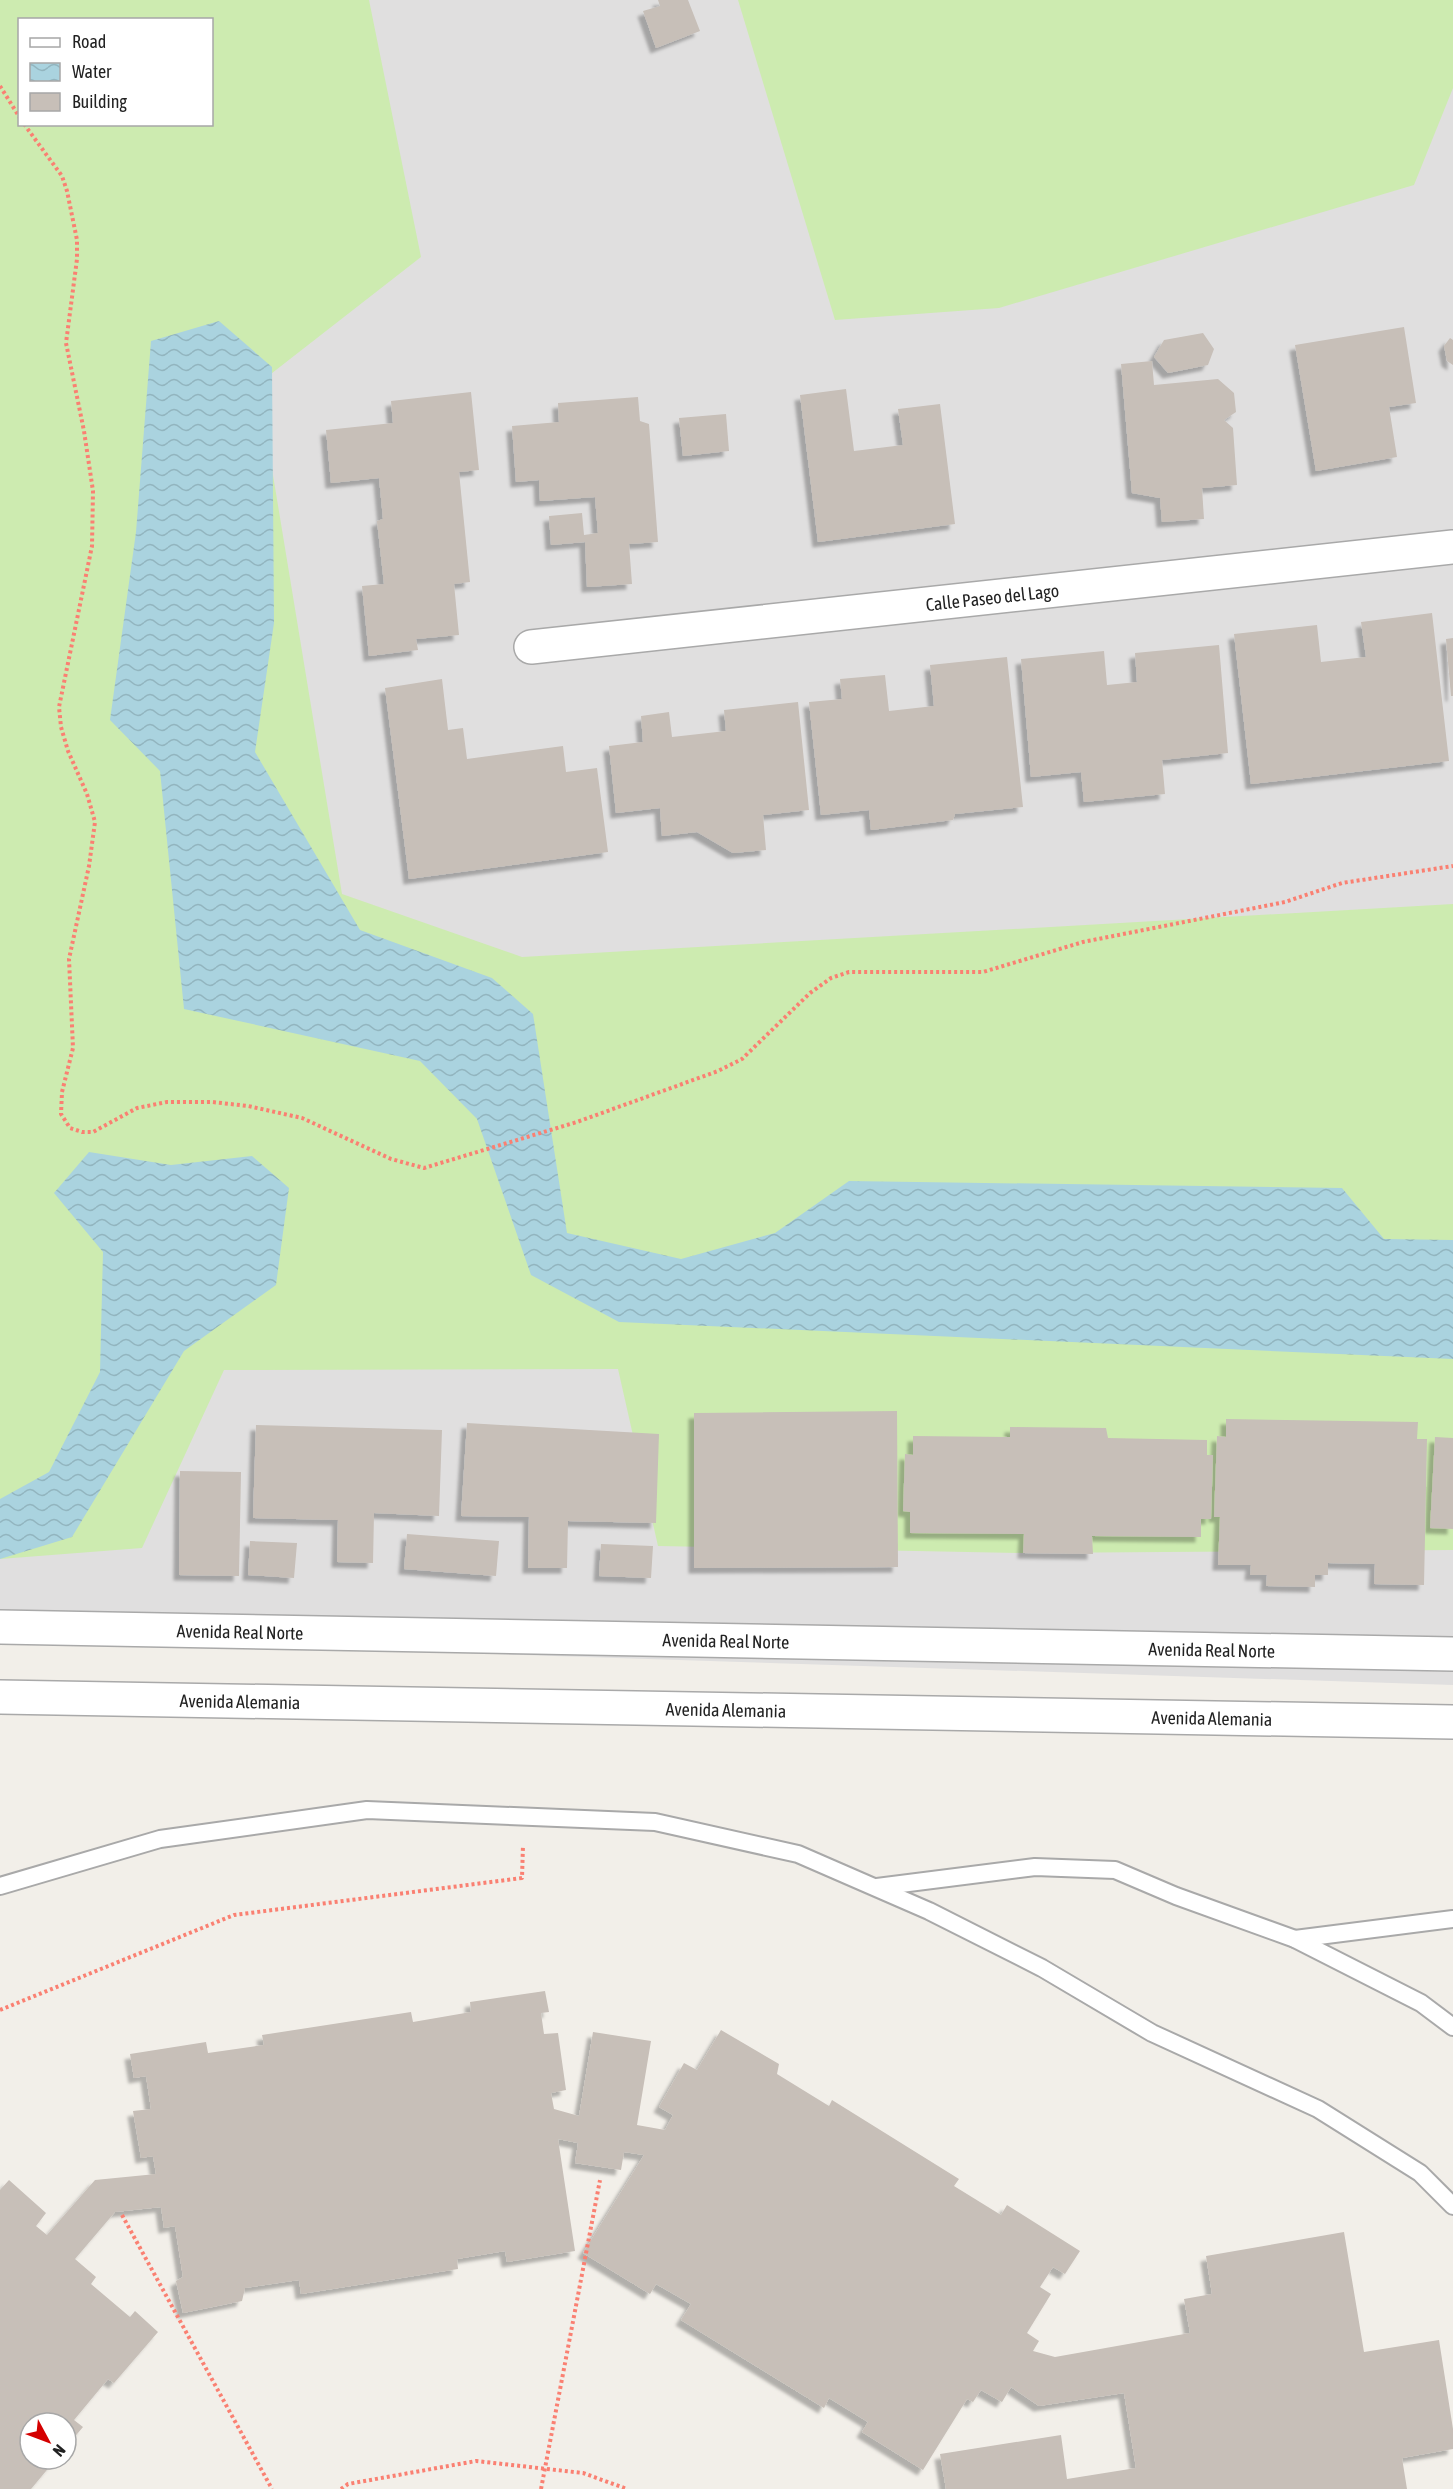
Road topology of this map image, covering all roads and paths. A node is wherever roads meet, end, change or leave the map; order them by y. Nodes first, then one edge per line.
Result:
1 (0, 86) edge
2 (18, 115) edge
3 (25, 126) edge
4 (1453, 547) edge
5 (531, 647) dead end
6 (1453, 866) edge
7 (0, 1626) edge
8 (1453, 1654) edge
9 (0, 1697) edge
10 (1453, 1722) edge
11 (524, 1817) junction
12 (0, 1886) edge
13 (876, 1887) junction
14 (1453, 1919) edge
15 (1295, 1939) junction
16 (0, 2010) edge
17 (1453, 2027) edge
18 (600, 2181) dead end
19 (1453, 2206) edge
20 (122, 2215) dead end
21 (545, 2468) junction
22 (272, 2489) edge
23 (341, 2489) edge
24 (542, 2489) edge
25 (627, 2489) edge

1 - 2 path
3 - 6 path
4 - 5 street, Calle Paseo del Lago
7 - 8 street, Avenida Real Norte
9 - 10 street, Avenida Alemania
11 - 12 lane
11 - 13 lane
11 - 16 path
13 - 15 lane
13 - 19 lane
14 - 15 lane
15 - 17 lane
18 - 21 path
20 - 22 path
21 - 23 path
21 - 24 path
21 - 25 path

